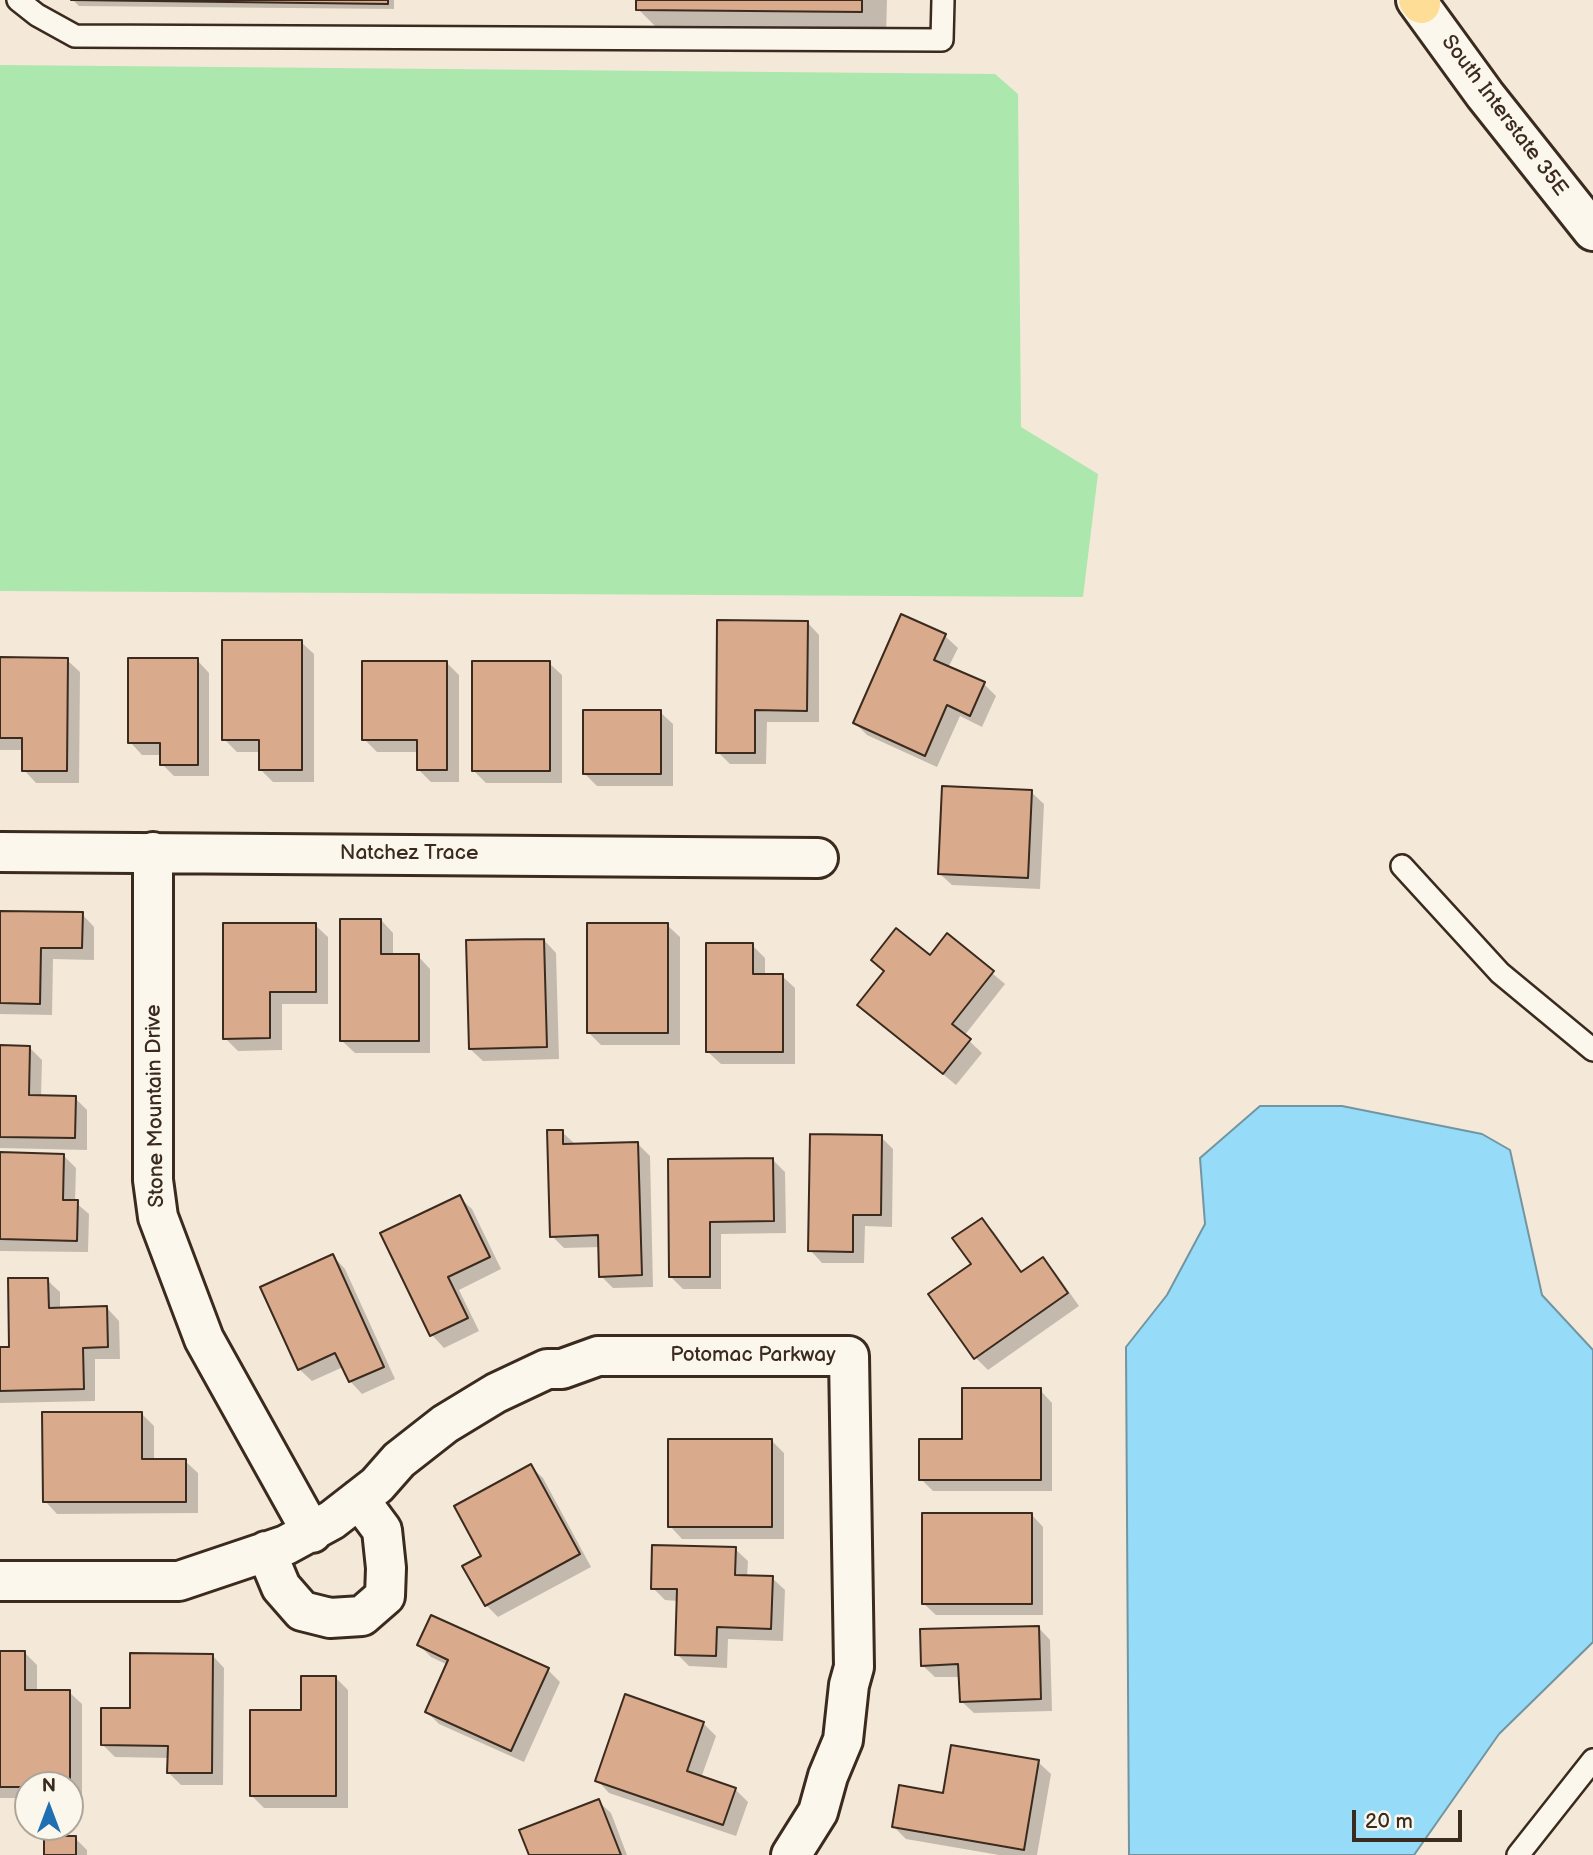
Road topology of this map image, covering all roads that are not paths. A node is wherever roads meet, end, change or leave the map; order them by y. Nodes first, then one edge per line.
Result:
1 (18, 0) edge
2 (943, 0) edge
3 (1418, 1) edge
4 (1593, 232) edge
5 (0, 852) edge
6 (153, 852) junction
7 (818, 858) dead end
8 (1402, 866) dead end
9 (1593, 1050) edge
10 (359, 1499) junction
11 (312, 1533) junction
12 (266, 1551) junction
13 (0, 1581) edge
14 (1593, 1760) edge
15 (791, 1855) edge
16 (1518, 1855) edge

1 - 2 lane
3 - 4 street, South Interstate 35E
5 - 6 street, Natchez Trace
6 - 7 street, Natchez Trace
6 - 11 street, Stone Mountain Drive
8 - 9 lane
10 - 11 street, Potomac Parkway
10 - 12 street
10 - 15 street, Potomac Parkway
11 - 12 street, Potomac Parkway
12 - 13 street, Potomac Parkway
14 - 16 lane

